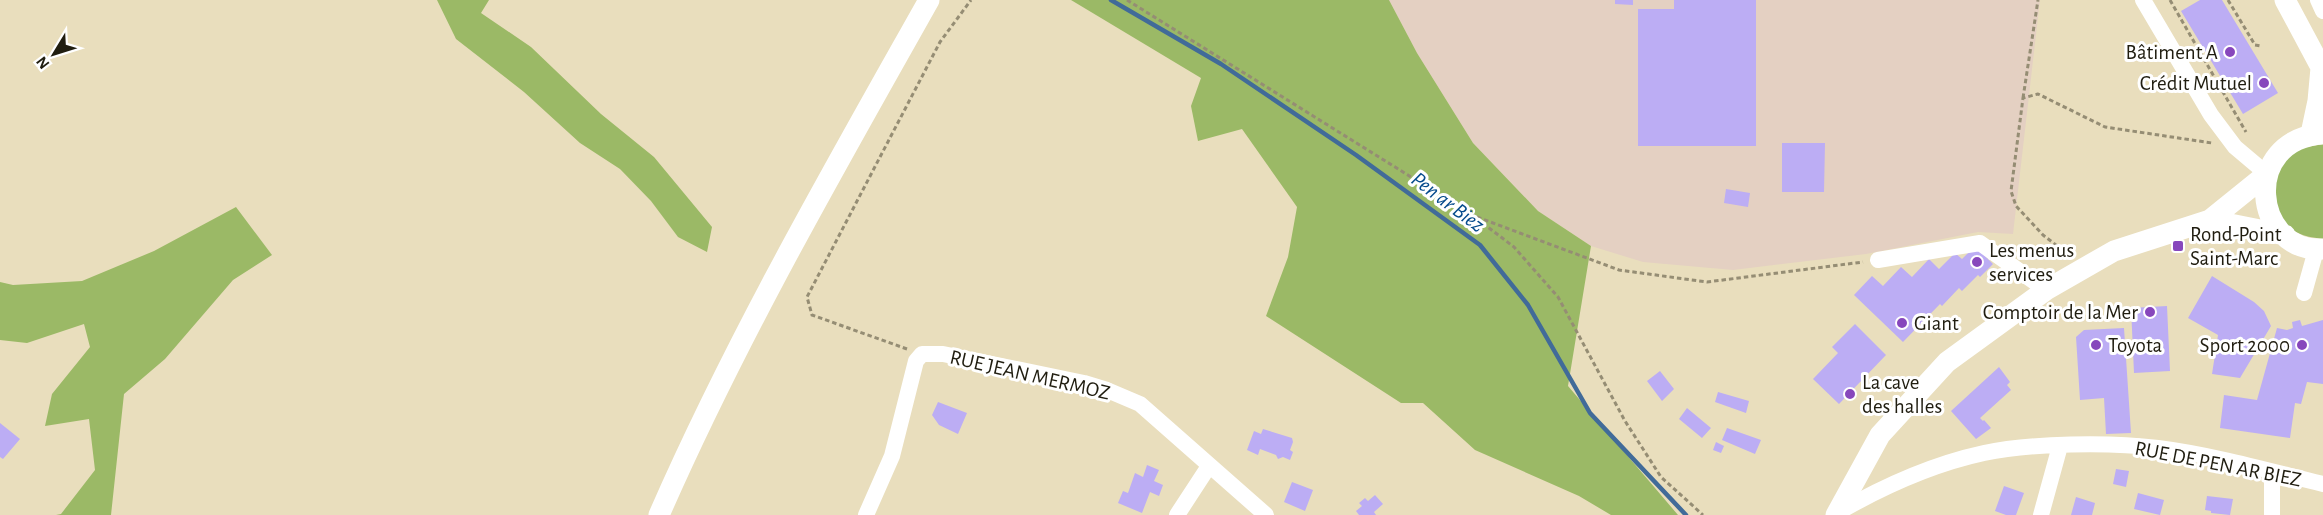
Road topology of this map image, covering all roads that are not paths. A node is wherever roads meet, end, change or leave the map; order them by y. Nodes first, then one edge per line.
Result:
1 (929, 0) edge
2 (2143, 0) edge
3 (2285, 0) edge
4 (2318, 0) edge
5 (2323, 11) edge
6 (2322, 69) edge
7 (2317, 134) edge
8 (2267, 174) junction
9 (2210, 220) junction
10 (2285, 235) junction
11 (2319, 249) edge
12 (1878, 260) road end
13 (2046, 290) junction
14 (2304, 293) dead end
15 (2060, 446) junction
16 (1209, 466) junction
17 (2272, 472) junction
18 (2323, 484) edge
19 (1836, 514) edge
20 (659, 515) edge
21 (866, 515) edge
22 (1177, 515) edge
23 (1266, 515) edge
24 (2041, 515) edge
25 (2272, 515) edge

1 - 20 main road
2 - 8 street
3 - 6 main road
4 - 5 street
6 - 7 main road
7 - 8 main road
8 - 9 main road
8 - 10 main road
9 - 10 main road
9 - 13 main road
10 - 11 main road
11 - 14 street
12 - 13 street
13 - 19 main road
15 - 17 street, RUE DE PEN AR BIEZ
15 - 19 street, RUE DE PEN AR BIEZ
15 - 24 street
16 - 21 street, RUE JEAN MERMOZ
16 - 22 street
16 - 23 street, RUE JEAN MERMOZ
17 - 18 street, RUE DE PEN AR BIEZ
17 - 25 street

